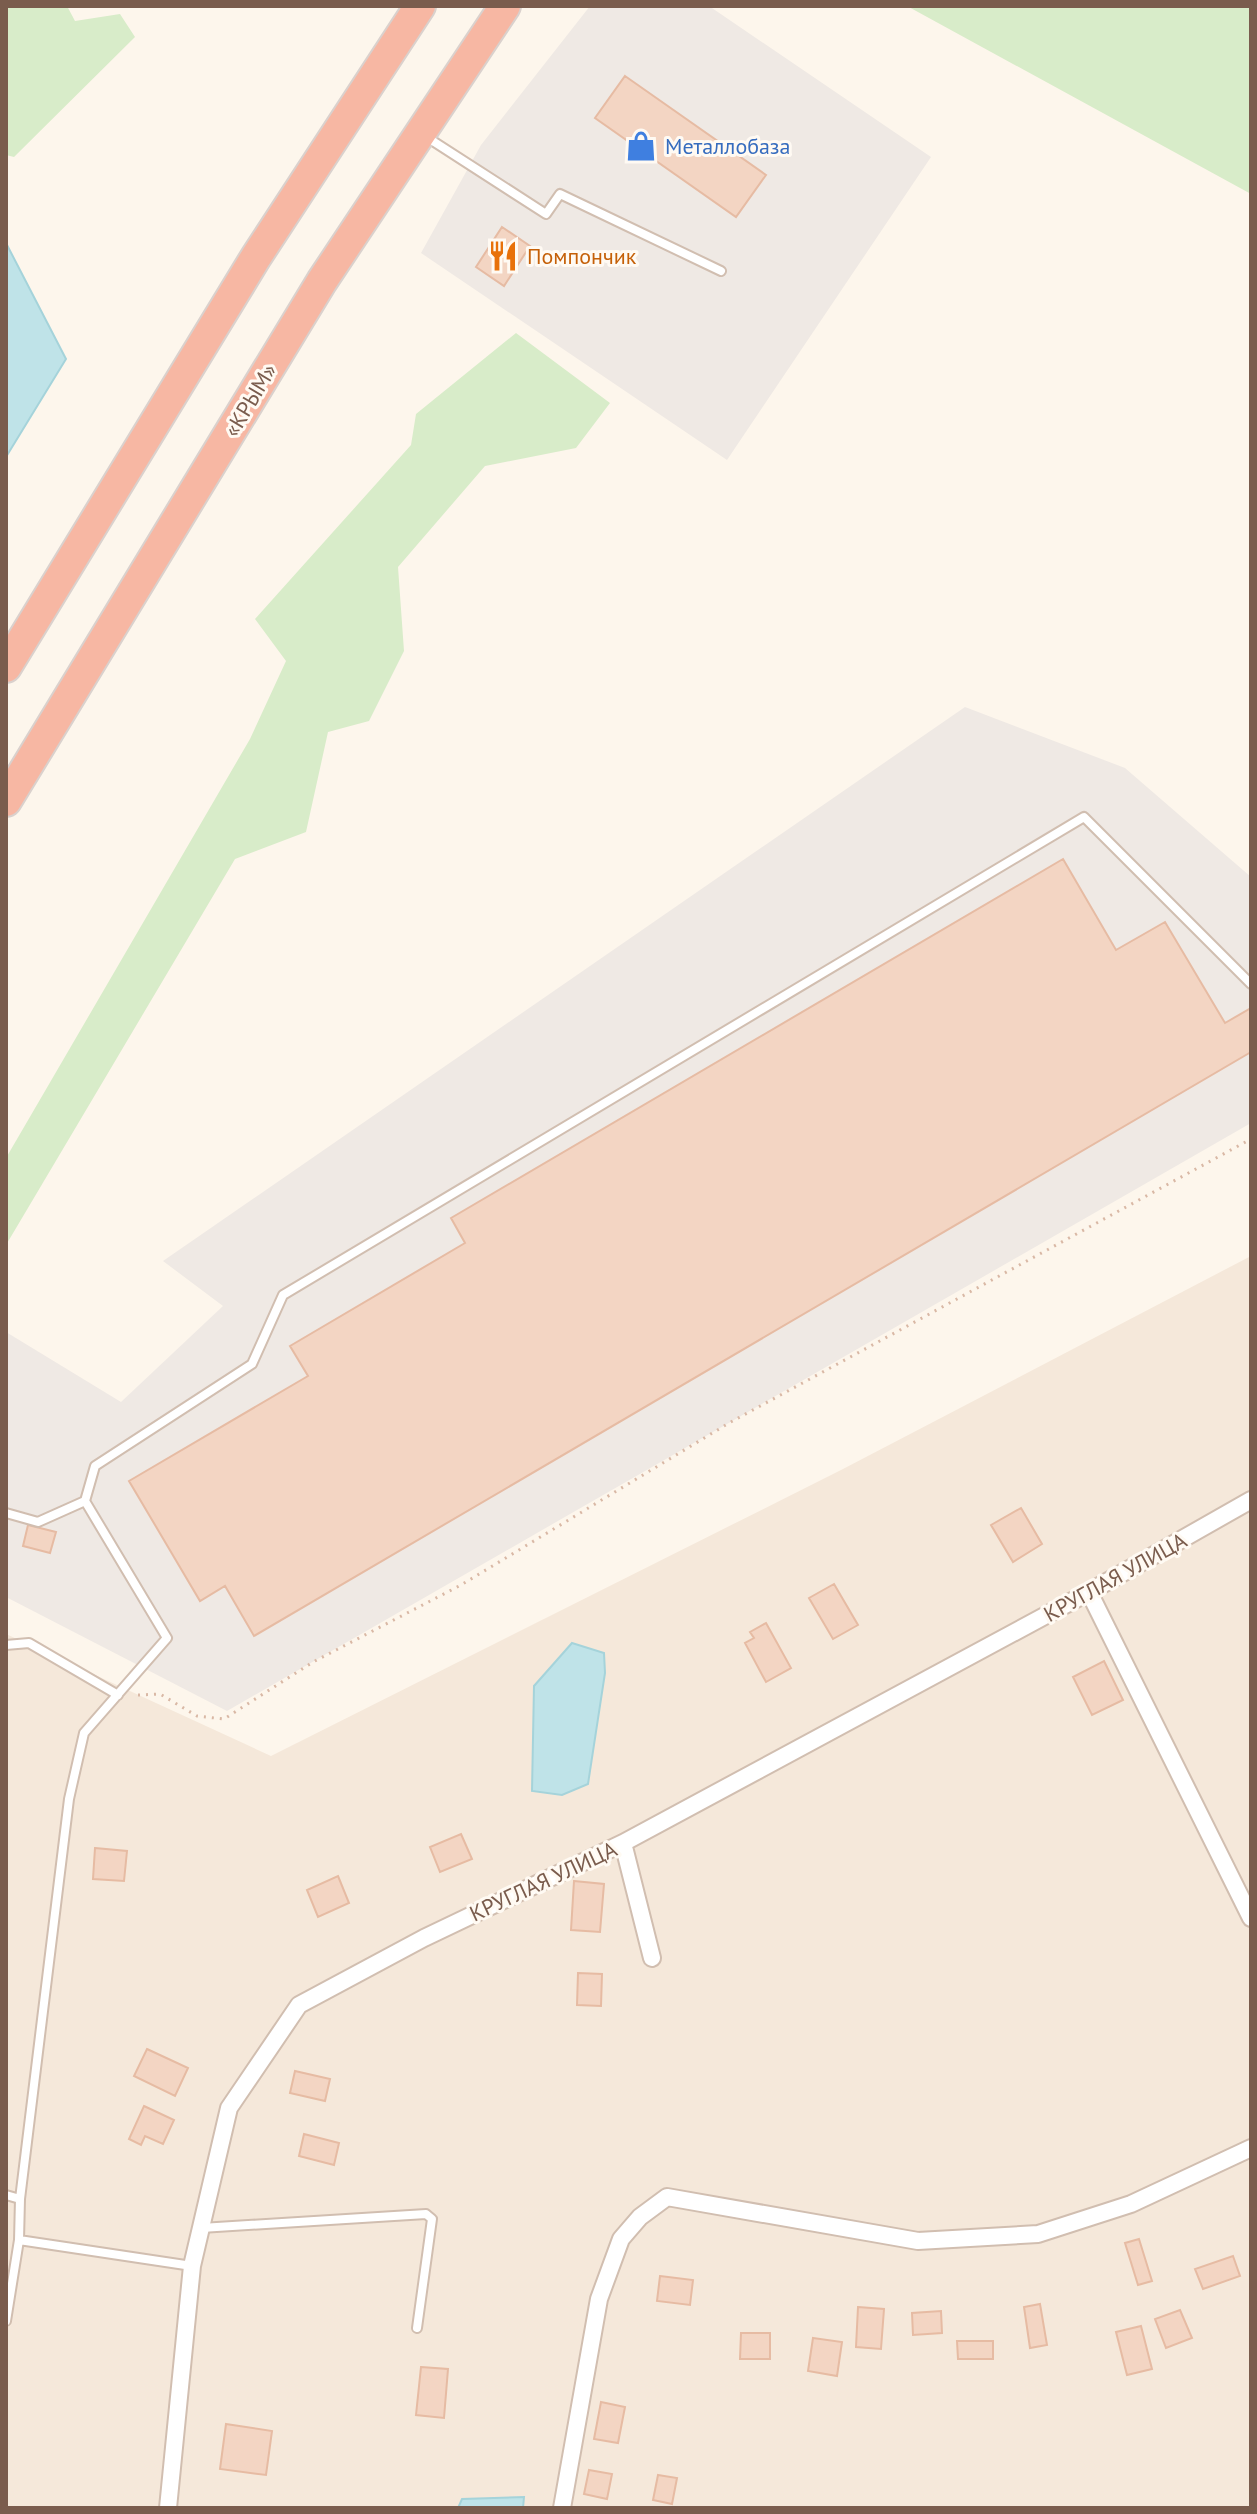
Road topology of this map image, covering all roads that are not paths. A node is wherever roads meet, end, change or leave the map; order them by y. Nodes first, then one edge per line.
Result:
1 (420, 6) edge
2 (505, 6) edge
3 (420, 133) junction
4 (721, 271) dead end
5 (6, 667) edge
6 (6, 801) edge
7 (1251, 984) edge
8 (1251, 1500) edge
9 (85, 1501) junction
10 (6, 1513) edge
11 (1089, 1592) junction
12 (6, 1645) edge
13 (118, 1695) junction
14 (623, 1843) junction
15 (1251, 1918) edge
16 (652, 1958) dead end
17 (1251, 2148) edge
18 (6, 2195) edge
19 (20, 2199) junction
20 (199, 2228) junction
21 (19, 2240) junction
22 (192, 2266) junction
23 (6, 2321) edge
24 (417, 2328) dead end
25 (168, 2508) edge
26 (562, 2508) edge

1 - 5 highway
2 - 3 highway, «КРЫМ»
3 - 4 lane
3 - 6 highway, «КРЫМ»
7 - 9 lane
8 - 11 street, КРУГЛАЯ УЛИЦА
9 - 10 lane
9 - 13 lane
11 - 14 street, КРУГЛАЯ УЛИЦА
11 - 15 street
12 - 13 lane
13 - 19 lane
14 - 16 street
14 - 20 street, КРУГЛАЯ УЛИЦА
17 - 26 street
18 - 19 lane
19 - 21 lane
20 - 22 street, КРУГЛАЯ УЛИЦА
20 - 24 lane
21 - 22 lane
21 - 23 lane
22 - 25 street, КРУГЛАЯ УЛИЦА

